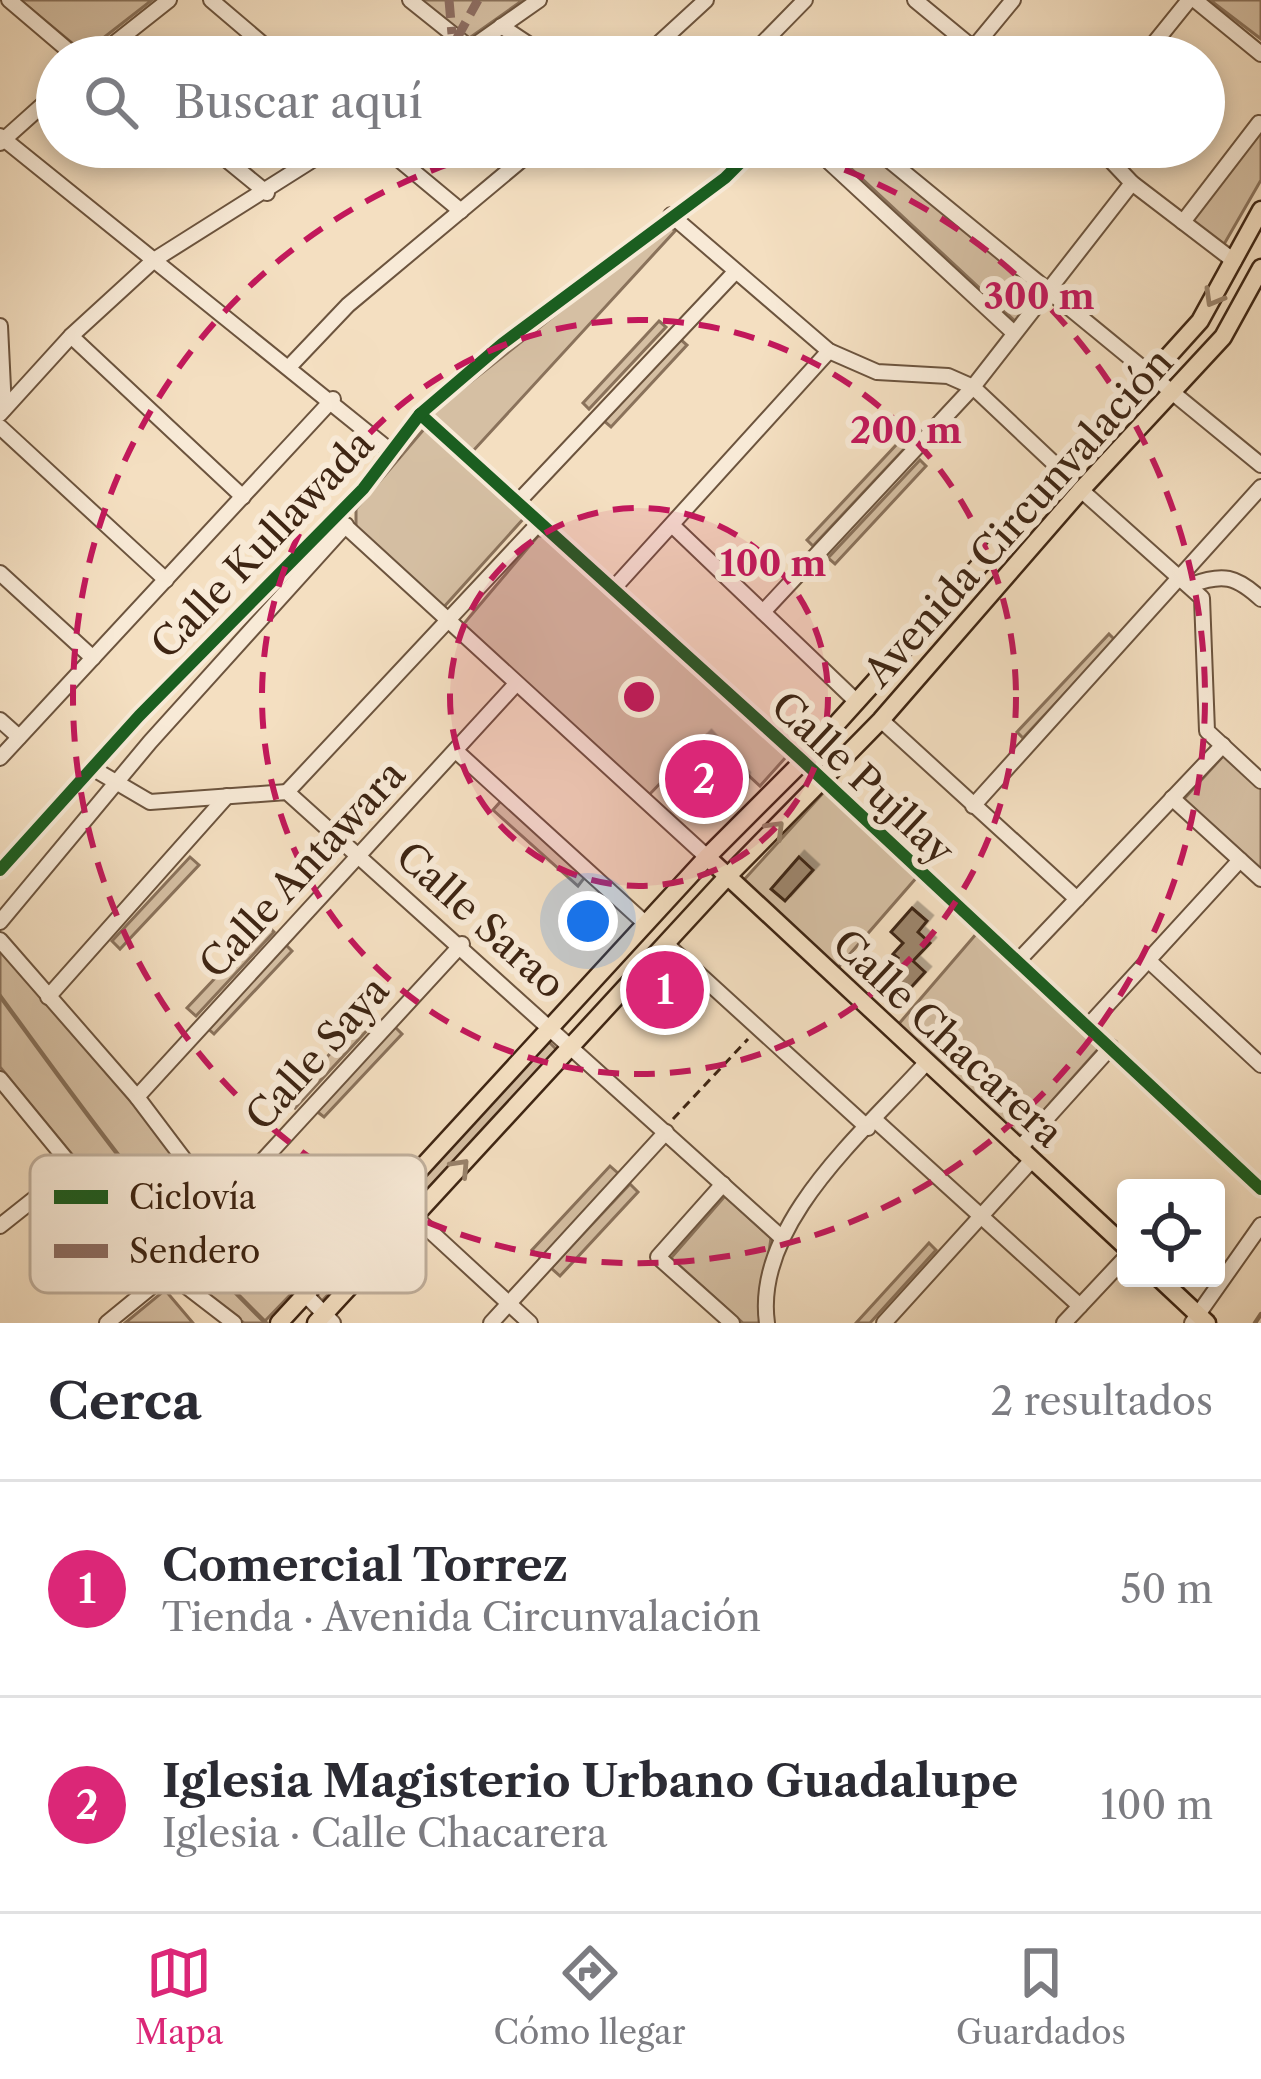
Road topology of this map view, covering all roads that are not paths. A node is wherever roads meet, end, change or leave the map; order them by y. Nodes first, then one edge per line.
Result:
1 (9, 0) edge
2 (169, 0) edge
3 (211, 0) edge
4 (410, 0) edge
5 (539, 0) edge
6 (683, 0) edge
7 (806, 0) edge
8 (914, 0) edge
9 (1013, 0) edge
10 (1192, 0) edge
11 (701, 5) edge
12 (501, 26) junction
13 (51, 36) edge
14 (124, 36) edge
15 (253, 36) edge
16 (447, 36) edge
17 (487, 36) edge
18 (516, 36) edge
19 (667, 36) edge
20 (770, 36) edge
21 (954, 36) edge
22 (987, 36) edge
23 (1161, 36) edge
24 (1261, 54) edge
25 (36, 110) edge
26 (1259, 123) edge
27 (1, 139) edge
28 (36, 167) edge
29 (1225, 167) edge
30 (38, 168) edge
31 (237, 168) edge
32 (303, 168) edge
33 (409, 168) edge
34 (512, 168) edge
35 (735, 168) edge
36 (836, 168) edge
37 (904, 168) edge
38 (1118, 168) edge
39 (1224, 168) edge
40 (1132, 183) junction
41 (267, 193) junction
42 (1261, 210) edge
43 (461, 211) junction
44 (671, 215) junction
45 (1183, 222) junction
46 (154, 260) junction
47 (1234, 261) junction
48 (735, 272) junction
49 (1259, 276) edge
50 (1050, 290) junction
51 (0, 326) edge
52 (1014, 333) junction
53 (71, 336) junction
54 (829, 351) junction
55 (290, 366) junction
56 (1150, 374) junction
57 (973, 387) junction
58 (1173, 391) junction
59 (333, 399) junction
60 (2, 411) edge
61 (420, 414) junction
62 (0, 427) edge
63 (393, 453) junction
64 (1261, 465) edge
65 (1061, 470) junction
66 (1261, 487) edge
67 (1081, 490) junction
68 (243, 497) junction
69 (518, 502) junction
70 (332, 515) junction
71 (539, 523) junction
72 (672, 524) junction
73 (346, 525) junction
74 (0, 573) edge
75 (166, 580) junction
76 (1187, 582) junction
77 (613, 589) junction
78 (1261, 598) edge
79 (763, 612) junction
80 (448, 621) junction
81 (93, 658) junction
82 (514, 685) junction
83 (857, 702) junction
84 (0, 720) edge
85 (881, 720) junction
86 (19, 737) junction
87 (1222, 745) junction
88 (456, 751) junction
89 (0, 758) edge
90 (803, 761) junction
91 (92, 768) junction
92 (1261, 781) edge
93 (824, 782) junction
94 (118, 784) junction
95 (287, 792) junction
96 (227, 796) junction
97 (1172, 799) junction
98 (973, 806) junction
99 (360, 856) junction
100 (707, 857) junction
101 (1240, 860) junction
102 (0, 870) edge
103 (727, 877) junction
104 (1261, 879) edge
105 (1077, 899) junction
106 (0, 922) edge
107 (646, 924) junction
108 (0, 940) edge
109 (462, 944) junction
110 (666, 944) junction
111 (1148, 960) junction
112 (1017, 962) junction
113 (48, 997) junction
114 (1088, 1026) junction
115 (550, 1027) junction
116 (572, 1046) junction
117 (1111, 1047) junction
118 (925, 1064) junction
119 (1261, 1065) edge
120 (0, 1079) edge
121 (137, 1096) junction
122 (872, 1124) junction
123 (664, 1130) junction
124 (62, 1155) edge
125 (181, 1155) edge
126 (268, 1155) edge
127 (1025, 1155) junction
128 (426, 1162) edge
129 (723, 1184) junction
130 (1261, 1189) edge
131 (30, 1202) edge
132 (426, 1205) edge
133 (980, 1216) junction
134 (1261, 1225) edge
135 (0, 1226) edge
136 (426, 1227) edge
137 (781, 1237) junction
138 (1117, 1239) edge
139 (1117, 1267) edge
140 (1168, 1287) edge
141 (144, 1293) edge
142 (194, 1293) edge
143 (348, 1293) edge
144 (303, 1295) joint
145 (509, 1304) junction
146 (1080, 1306) junction
147 (324, 1320) edge
148 (1199, 1320) edge
149 (107, 1323) edge
150 (234, 1323) edge
151 (279, 1323) edge
152 (491, 1323) edge
153 (530, 1323) edge
154 (732, 1323) edge
155 (767, 1323) edge
156 (884, 1323) edge
157 (1064, 1323) edge

1 - 13 street
2 - 14 street
3 - 15 street
4 - 16 street
5 - 12 street
6 - 11 street
7 - 20 street
8 - 21 street
9 - 22 street
10 - 23 street
10 - 24 street
11 - 19 street
12 - 17 street
12 - 18 street
25 - 27 street
26 - 29 street
27 - 28 street
30 - 46 street
31 - 41 street
32 - 41 street
33 - 43 street
34 - 43 street
35 - 44 street, Calle Kullawada
36 - 52 street
37 - 50 street
38 - 40 street
39 - 45 street
40 - 45 street
40 - 50 street
41 - 46 street
42 - 47 main road, Avenida Circunvalación
43 - 55 street
44 - 48 street
44 - 61 street, Calle Kullawada
45 - 47 street
46 - 53 street
46 - 55 street
47 -> 56 main road, Avenida Circunvalación
48 - 54 street
48 - 69 street
49 - 58 main road, Avenida Circunvalación
50 - 52 street
50 - 56 street
51 - 60 street
52 - 57 street
53 - 60 street
53 - 68 street
54 - 57 street
54 - 72 street
55 - 59 street
56 - 58 street
56 - 65 main road, Avenida Circunvalación
57 - 65 street
57 - 79 street
58 - 64 street
58 - 67 main road, Avenida Circunvalación
59 - 63 street
59 - 68 street
61 - 63 street, Calle Kullawada
61 - 69 street, Calle Pujllay
62 - 75 street
63 - 70 street, Calle Kullawada
65 - 83 main road, Avenida Circunvalación
66 - 76 street
67 - 76 street
67 - 85 main road, Avenida Circunvalación
68 - 75 street
69 - 71 street, Calle Pujllay
70 - 73 street
70 - 91 street, Calle Kullawada
71 - 77 street, Calle Pujllay
71 - 80 street
72 - 77 street
72 - 79 street
73 - 80 street
73 - 94 street
74 - 81 street
75 - 81 street
76 - 78 street
76 - 87 street
76 - 98 street
77 - 90 street, Calle Pujllay
79 - 83 street
80 - 82 street
80 - 95 street
81 - 86 street
82 - 88 street, Calle Antawara
82 - 100 street
83 - 90 main road, Avenida Circunvalación
84 - 86 street
85 - 93 main road, Avenida Circunvalación
85 - 98 street
86 - 89 street
87 - 92 street
87 - 97 street
88 - 99 street, Calle Antawara
88 - 107 street
90 - 93 street, Calle Pujllay
90 - 100 main road, Avenida Circunvalación
91 - 94 street
91 - 102 street, Calle Kullawada
103 -> 93 main road, Avenida Circunvalación
93 - 112 street, Calle Pujllay
94 - 96 street
94 - 106 street
95 - 96 street
95 - 99 street, Calle Sarao
96 - 113 street
97 - 101 street
97 - 105 street
98 - 105 street
99 - 109 street, Calle Sarao
99 - 121 street, Calle Antawara
100 - 103 main road, Calle Chacarera
100 - 107 main road, Avenida Circunvalación
101 - 104 street
101 - 111 street
103 - 110 main road, Avenida Circunvalación
103 - 118 main road, Calle Chacarera
105 - 112 street
107 - 115 main road, Avenida Circunvalación
108 - 113 street
109 - 115 street, Calle Sarao
109 - 126 street, Calle Saya
110 - 116 main road, Avenida Circunvalación
110 - 122 street
111 - 114 street
111 - 119 street
112 - 114 street, Calle Pujllay
113 - 121 street
114 - 117 street, Calle Pujllay
115 - 116 street, Calle Sarao
115 - 128 main road, Avenida Circunvalación
116 - 123 street, Calle Sarao
132 -> 116 main road, Avenida Circunvalación
117 - 127 street
117 - 130 street, Calle Pujllay
118 - 122 street
118 - 127 main road, Calle Chacarera
120 - 124 street
121 - 125 street
122 - 133 street
122 - 137 street
123 - 129 street, Calle Sarao
123 - 145 street
127 - 133 street
127 - 138 main road, Calle Chacarera
129 - 137 street, Calle Sarao
129 - 154 street
131 - 135 street
133 - 146 street
133 - 156 street
134 - 148 street
136 - 145 street
137 - 155 street
139 - 146 street
140 - 148 main road
141 - 149 street
142 - 150 street
143 - 147 main road, Avenida Circunvalación
144 - 147 street
144 - 151 main road, Avenida Circunvalación
145 - 152 street
145 - 153 street
146 - 157 street

